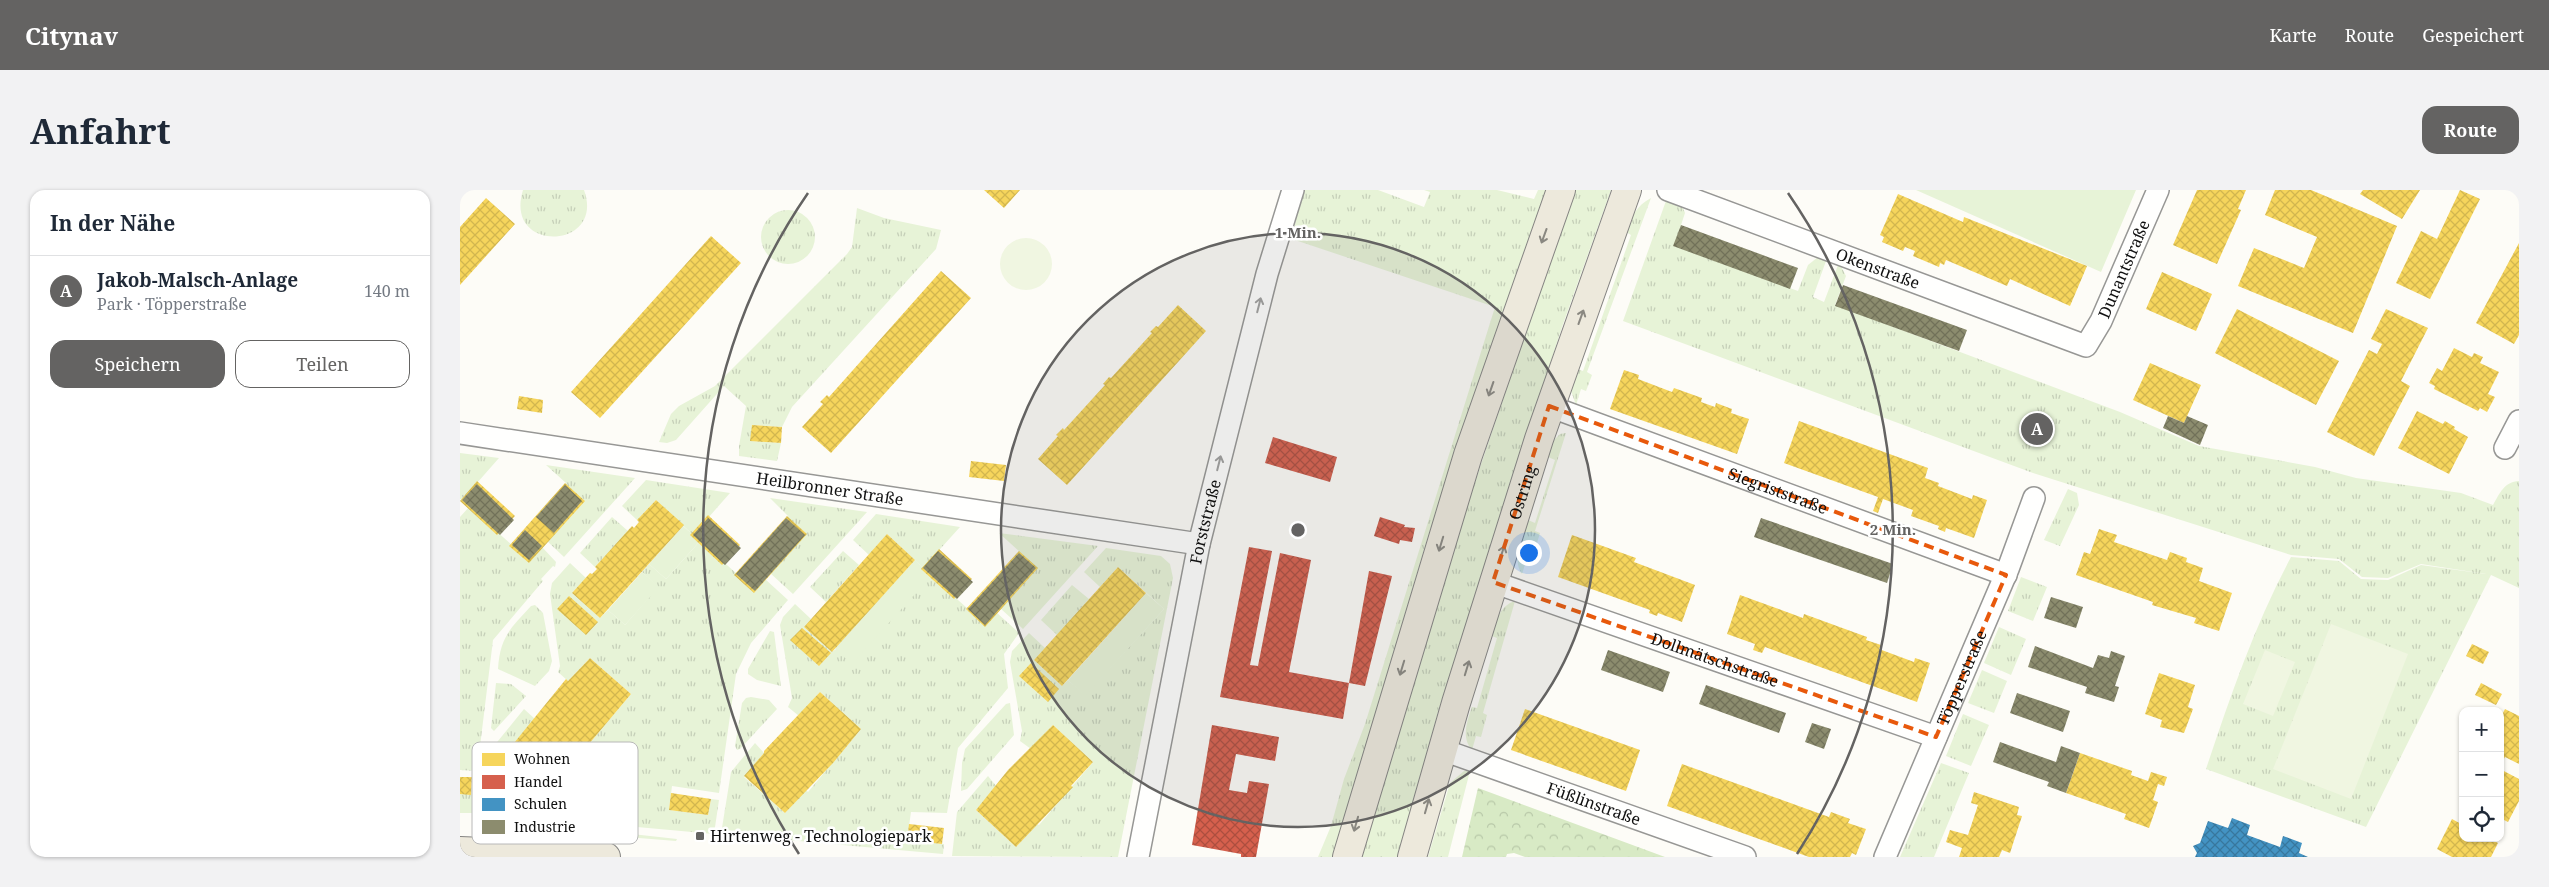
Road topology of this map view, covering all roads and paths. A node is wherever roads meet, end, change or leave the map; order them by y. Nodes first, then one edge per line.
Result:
1 (1293, 190) edge
2 (1561, 190) edge
3 (1628, 190) edge
4 (1668, 190) edge
5 (2158, 190) edge
6 (2086, 346) joint
7 (1549, 406) junction
8 (2519, 421) edge
9 (460, 433) edge
10 (2505, 448) dead end
11 (2034, 498) dead end
12 (1199, 544) junction
13 (2006, 575) junction
14 (1493, 582) junction
15 (1936, 737) junction
16 (1443, 750) junction
17 (460, 851) edge
18 (606, 857) edge
19 (1138, 857) edge
20 (1347, 857) edge
21 (1412, 857) edge
22 (1745, 857) edge
23 (1885, 857) edge

12 -> 1 street, Forststraße
2 -> 20 main road
7 -> 3 main road, Ostring
4 - 6 street, Okenstraße
5 - 6 street, Dunantstraße
7 - 13 street, Siegriststraße
14 -> 7 main road, Ostring
8 - 10 street
9 - 12 street, Heilbronner Straße
11 - 13 street, Töpperstraße
12 - 19 street, Forststraße
13 - 15 street, Töpperstraße
14 - 15 street, Dollmätschstraße
16 -> 14 main road, Ostring
15 - 23 street, Töpperstraße
21 -> 16 main road, Ostring
16 - 22 street, Füßlinstraße
17 - 18 main road

